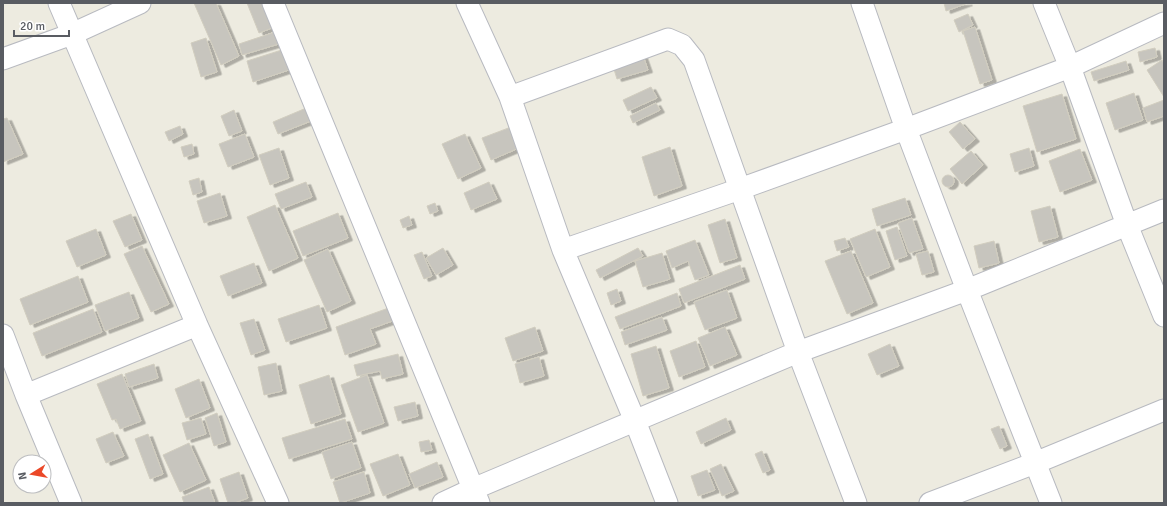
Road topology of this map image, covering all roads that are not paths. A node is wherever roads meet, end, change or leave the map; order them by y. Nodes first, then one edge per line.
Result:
1 (59, 3) edge
2 (140, 3) edge
3 (273, 3) edge
4 (467, 3) edge
5 (862, 3) edge
6 (1044, 3) edge
7 (1164, 23) edge
8 (72, 34) junction
9 (3, 59) edge
10 (1070, 67) junction
11 (510, 98) junction
12 (906, 129) junction
13 (740, 189) junction
14 (1164, 210) edge
15 (1127, 226) junction
16 (563, 250) junction
17 (967, 290) junction
18 (1164, 316) edge
19 (197, 325) junction
20 (3, 335) edge
21 (798, 352) junction
22 (26, 395) junction
23 (1164, 410) edge
24 (635, 421) junction
25 (1035, 463) junction
26 (476, 496) edge
27 (71, 503) edge
28 (278, 503) edge
29 (443, 503) edge
30 (667, 503) edge
31 (856, 503) edge
32 (930, 503) edge
33 (1051, 503) edge

1 - 8 street
2 - 8 street
3 - 26 street
4 - 11 street
5 - 12 street
6 - 10 street
7 - 10 street
8 - 9 street
8 - 19 street
10 - 12 street
10 - 15 street
11 - 13 street
11 - 16 street
12 - 13 street
12 - 17 street
13 - 16 street
13 - 21 street
14 - 15 street
15 - 17 street
15 - 18 street
16 - 24 street
17 - 21 street
17 - 25 street
19 - 22 street
19 - 28 street
20 - 22 street
21 - 24 street
21 - 31 street
22 - 27 street
23 - 25 street
24 - 26 street
24 - 30 street
25 - 32 street
25 - 33 street
26 - 29 street

